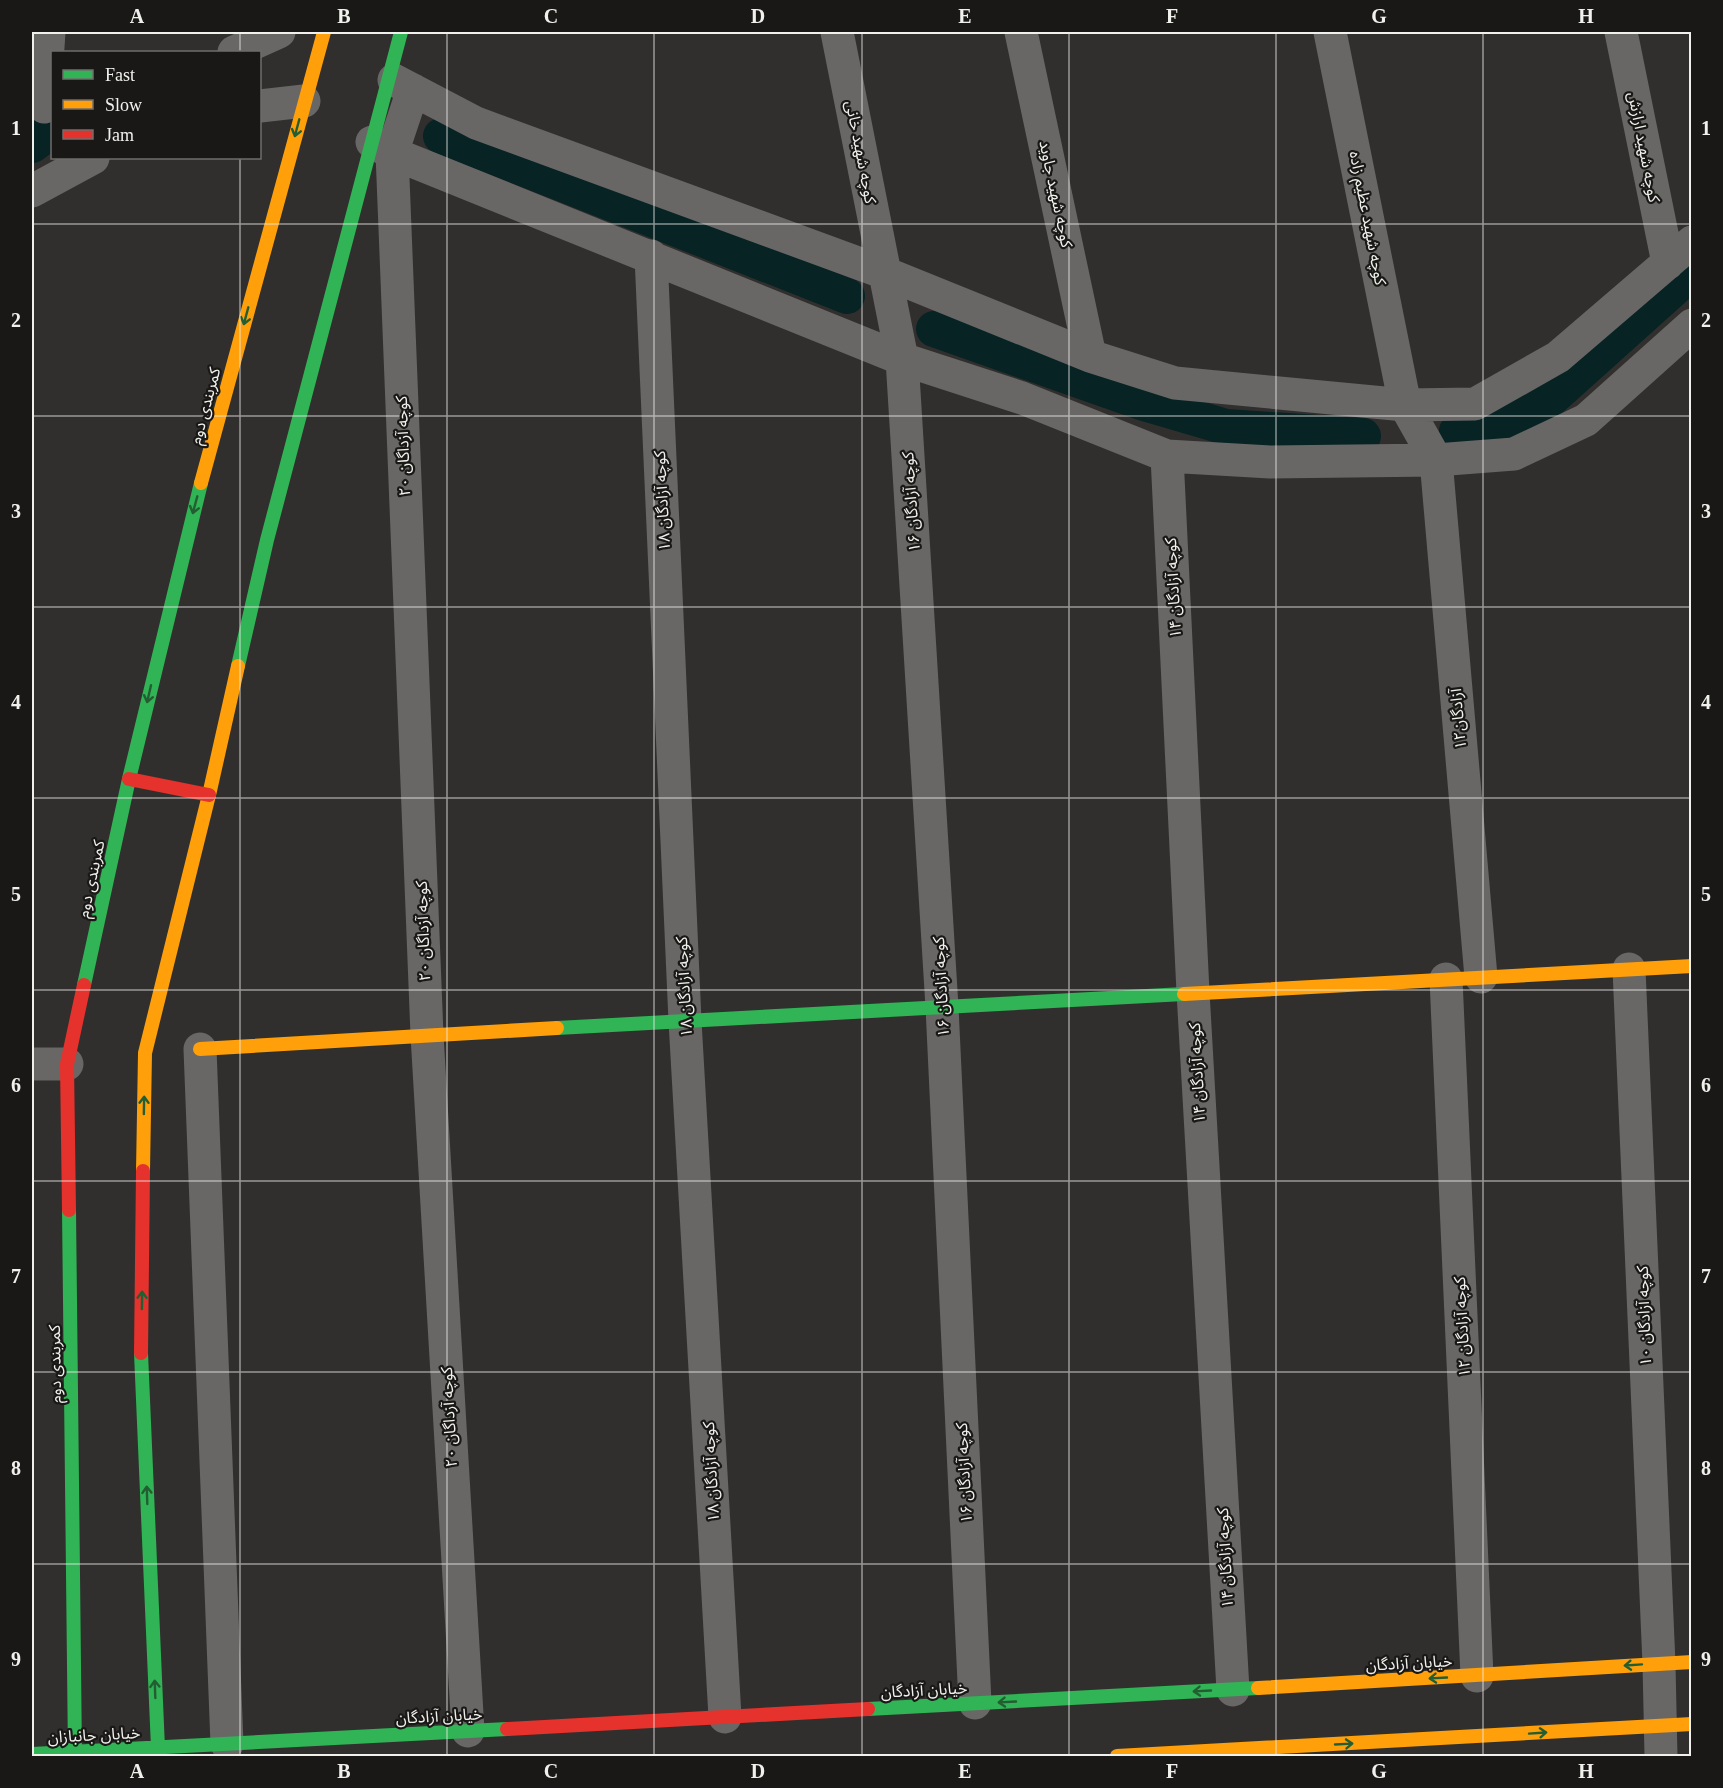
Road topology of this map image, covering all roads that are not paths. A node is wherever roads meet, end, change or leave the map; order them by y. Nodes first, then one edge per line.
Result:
1 (49, 32) edge
2 (279, 32) edge
3 (324, 32) edge
4 (401, 32) edge
5 (837, 32) edge
6 (1021, 32) edge
7 (1330, 32) edge
8 (1621, 32) edge
9 (236, 51) edge
10 (401, 84) junction
11 (304, 101) junction
12 (261, 106) edge
13 (43, 110) edge
14 (382, 148) junction
15 (91, 159) edge
16 (32, 191) edge
17 (1680, 253) edge
18 (651, 256) junction
19 (885, 273) junction
20 (1692, 325) edge
21 (1090, 356) junction
22 (902, 359) junction
23 (1405, 405) junction
24 (1167, 456) junction
25 (1436, 460) junction
26 (129, 780) junction
27 (209, 795) junction
28 (1692, 966) edge
29 (1629, 969) junction
30 (1481, 977) junction
31 (1446, 979) junction
32 (1193, 992) junction
33 (942, 1006) junction
34 (685, 1021) junction
35 (427, 1035) junction
36 (201, 1049) joint
37 (67, 1064) junction
38 (32, 1065) edge
39 (1692, 1662) edge
40 (1659, 1664) junction
41 (1477, 1676) junction
42 (1233, 1689) junction
43 (975, 1703) junction
44 (725, 1717) junction
45 (1692, 1724) edge
46 (468, 1731) junction
47 (1660, 1741) edge
48 (227, 1744) junction
49 (1466, 1747) edge
50 (159, 1752) edge
51 (32, 1754) edge
52 (74, 1754) edge
53 (1192, 1754) edge
54 (1118, 1756) edge

1 - 13 street
2 - 9 street
3 - 11 main road, کمربندی دوم
4 - 10 main road
5 - 19 street, کوچه شهید خانی
6 - 21 street, کوچه شهید جاوید
7 - 23 street, کوچه شهید عظیم زاده
8 - 17 street, کوچه شهید ارازش
10 - 14 street
10 - 19 street
11 - 12 street
11 -> 26 main road, کمربندی دوم
14 - 18 street
14 - 27 main road
14 - 35 street, کوچه آزداگان ۲۰
15 - 16 street
17 - 23 street
18 - 22 street
18 - 34 street, کوچه آزادگان ۱۸
19 - 21 street
19 - 22 street, کوچه آزادگان ۱۶
20 - 25 street
21 - 23 street
22 - 24 street
22 - 33 street, کوچه آزادگان ۱۶
23 - 25 street, کوچه شهید عظیم زاده
24 - 25 street
24 - 32 street, کوچه آزادگان ۱۴
25 - 30 street, ۱۲آزادگان
26 - 27 main road
26 - 37 main road, کمربندی دوم
50 -> 27 main road
28 - 29 main road
29 - 30 main road
29 - 40 street, کوچه آزادگان ۱۰
30 - 31 main road
31 - 32 main road
31 - 41 street, کوچه آزادگان ۱۲
32 - 33 main road
32 - 42 street, کوچه آزادگان ۱۴
33 - 34 main road
33 - 43 street, کوچه آزادگان ۱۶
34 - 35 main road
34 - 44 street, کوچه آزادگان ۱۸
35 - 36 main road
35 - 46 street, کوچه آزداگان ۲۰
36 - 48 street
37 - 38 street
37 - 52 main road, کمربندی دوم
39 - 40 main road, خیابان آزادگان
40 -> 41 main road, خیابان آزادگان
40 - 47 street, کوچه آزادگان ۱۰
41 -> 42 main road, خیابان آزادگان
42 -> 43 main road, خیابان آزادگان
43 - 44 main road, خیابان آزادگان
44 - 46 main road, خیابان آزادگان
45 - 47 main road
46 - 48 main road, خیابان آزادگان
49 -> 47 main road
48 - 50 main road, خیابان آزادگان
53 -> 49 main road
50 - 52 main road, خیابان جانبازان
51 - 52 main road, خیابان جانبازان
53 - 54 main road

